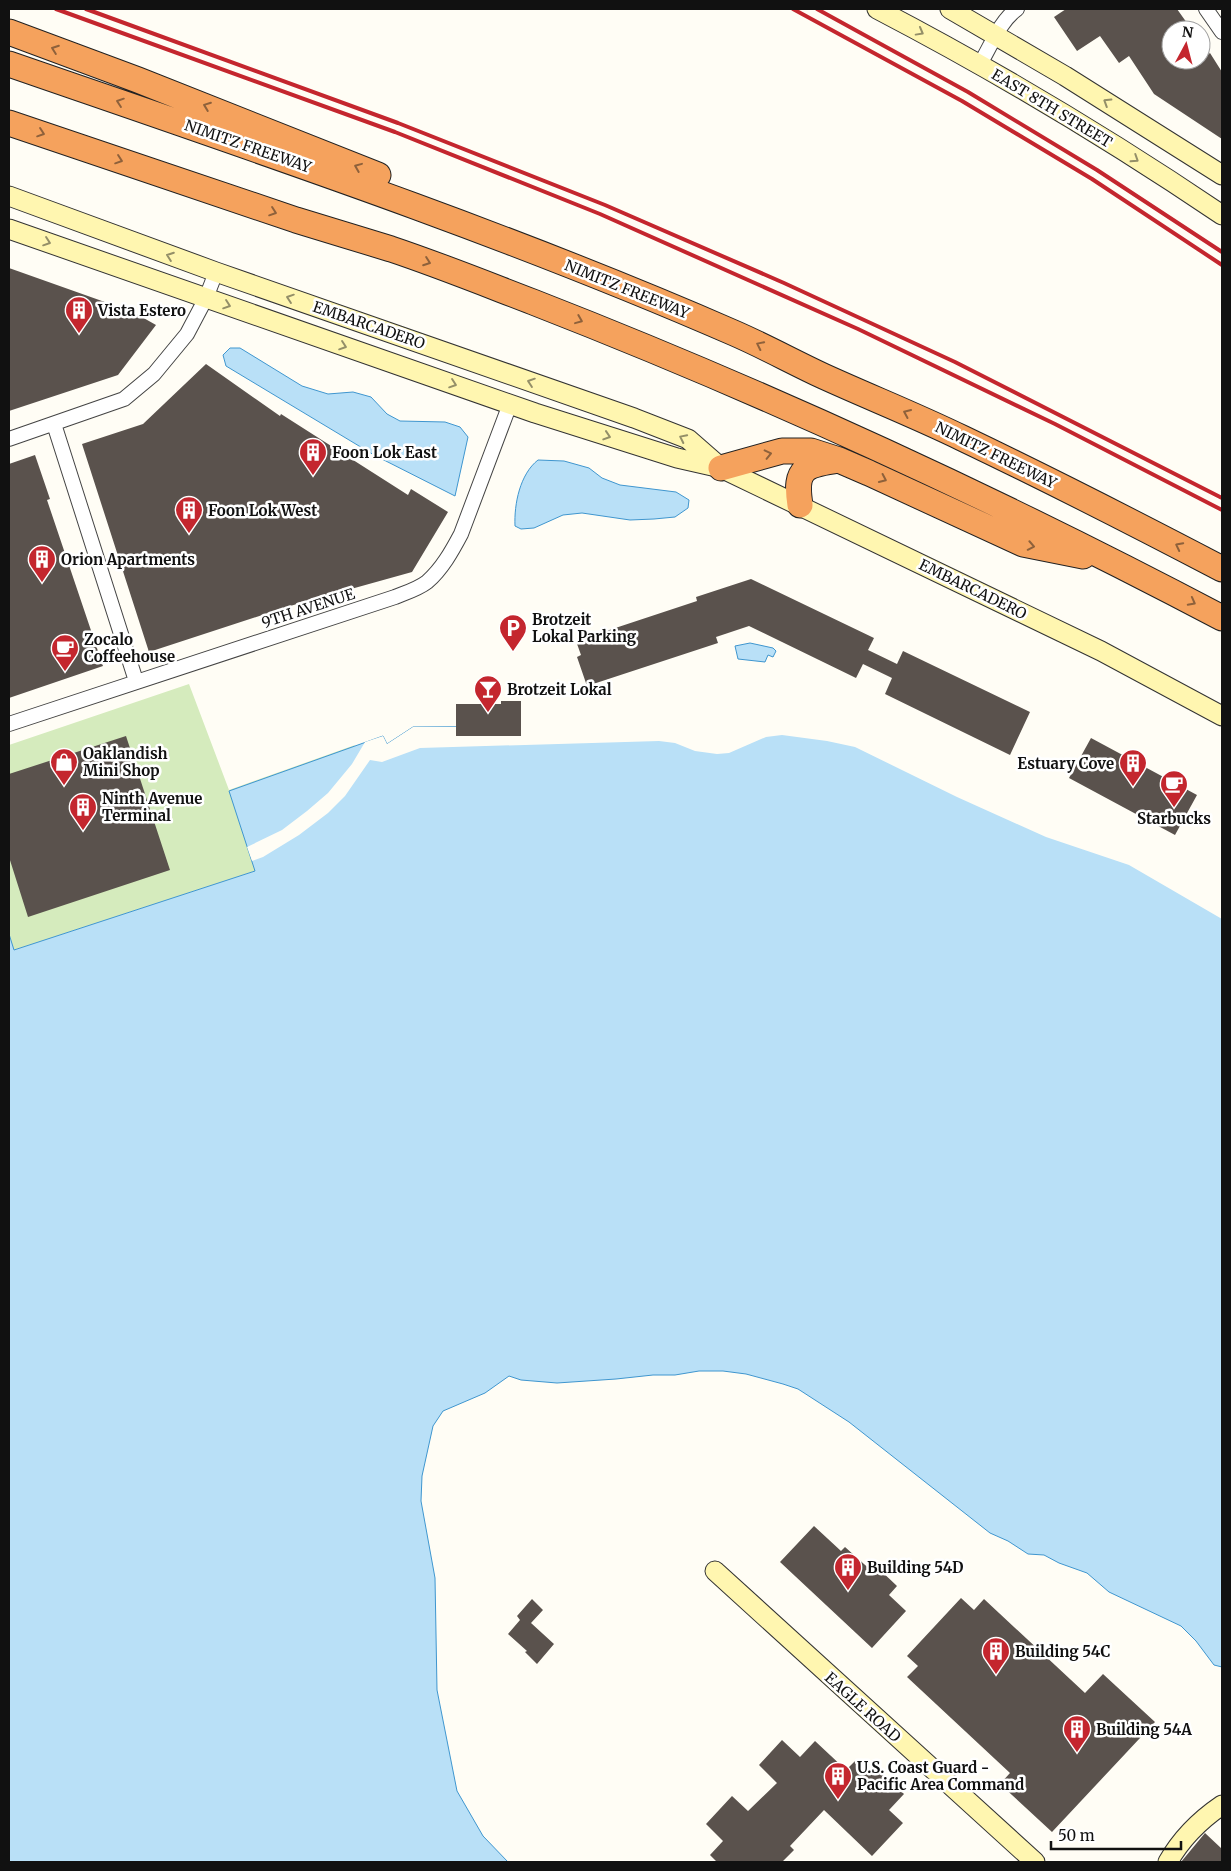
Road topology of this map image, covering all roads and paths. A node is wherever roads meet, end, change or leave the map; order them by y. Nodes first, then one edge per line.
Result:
1 (877, 9) edge
2 (950, 9) edge
3 (1017, 9) edge
4 (1206, 9) edge
5 (9, 32) edge
6 (1222, 32) edge
7 (997, 36) junction
8 (9, 64) edge
9 (980, 64) junction
10 (9, 123) edge
11 (1222, 175) edge
12 (9, 196) edge
13 (1222, 215) edge
14 (9, 229) edge
15 (560, 262) junction
16 (216, 272) junction
17 (206, 298) junction
18 (510, 404) junction
19 (54, 424) junction
20 (9, 439) edge
21 (838, 460) junction
22 (721, 468) junction
23 (800, 504) junction
24 (1118, 563) junction
25 (1222, 569) edge
26 (1222, 618) edge
27 (136, 681) junction
28 (1222, 716) edge
29 (9, 724) edge
30 (715, 1572) dead end
31 (1222, 1805) edge
32 (1035, 1862) edge
33 (1168, 1862) edge

1 -> 9 main road, EAST 8TH STREET
2 - 7 main road
3 - 7 street
4 - 6 street
15 -> 5 highway
7 - 9 street
11 -> 7 main road
15 -> 8 highway, NIMITZ FREEWAY
9 -> 13 main road, EAST 8TH STREET
10 -> 24 highway
16 -> 12 main road, EMBARCADERO
14 -> 17 main road, EMBARCADERO
25 -> 15 highway, NIMITZ FREEWAY
16 - 17 street
22 -> 16 main road, EMBARCADERO
17 -> 18 main road, EMBARCADERO
17 - 19 street
18 -> 22 main road, EMBARCADERO
18 - 27 street, 9TH AVENUE
19 - 20 street
19 - 27 street
22 -> 21 highway
21 - 23 highway
21 -> 24 highway
22 - 23 main road, EMBARCADERO
23 - 28 main road, EMBARCADERO
24 -> 26 highway
27 - 29 street, 9TH AVENUE
30 - 32 main road, EAGLE ROAD
31 - 33 main road

